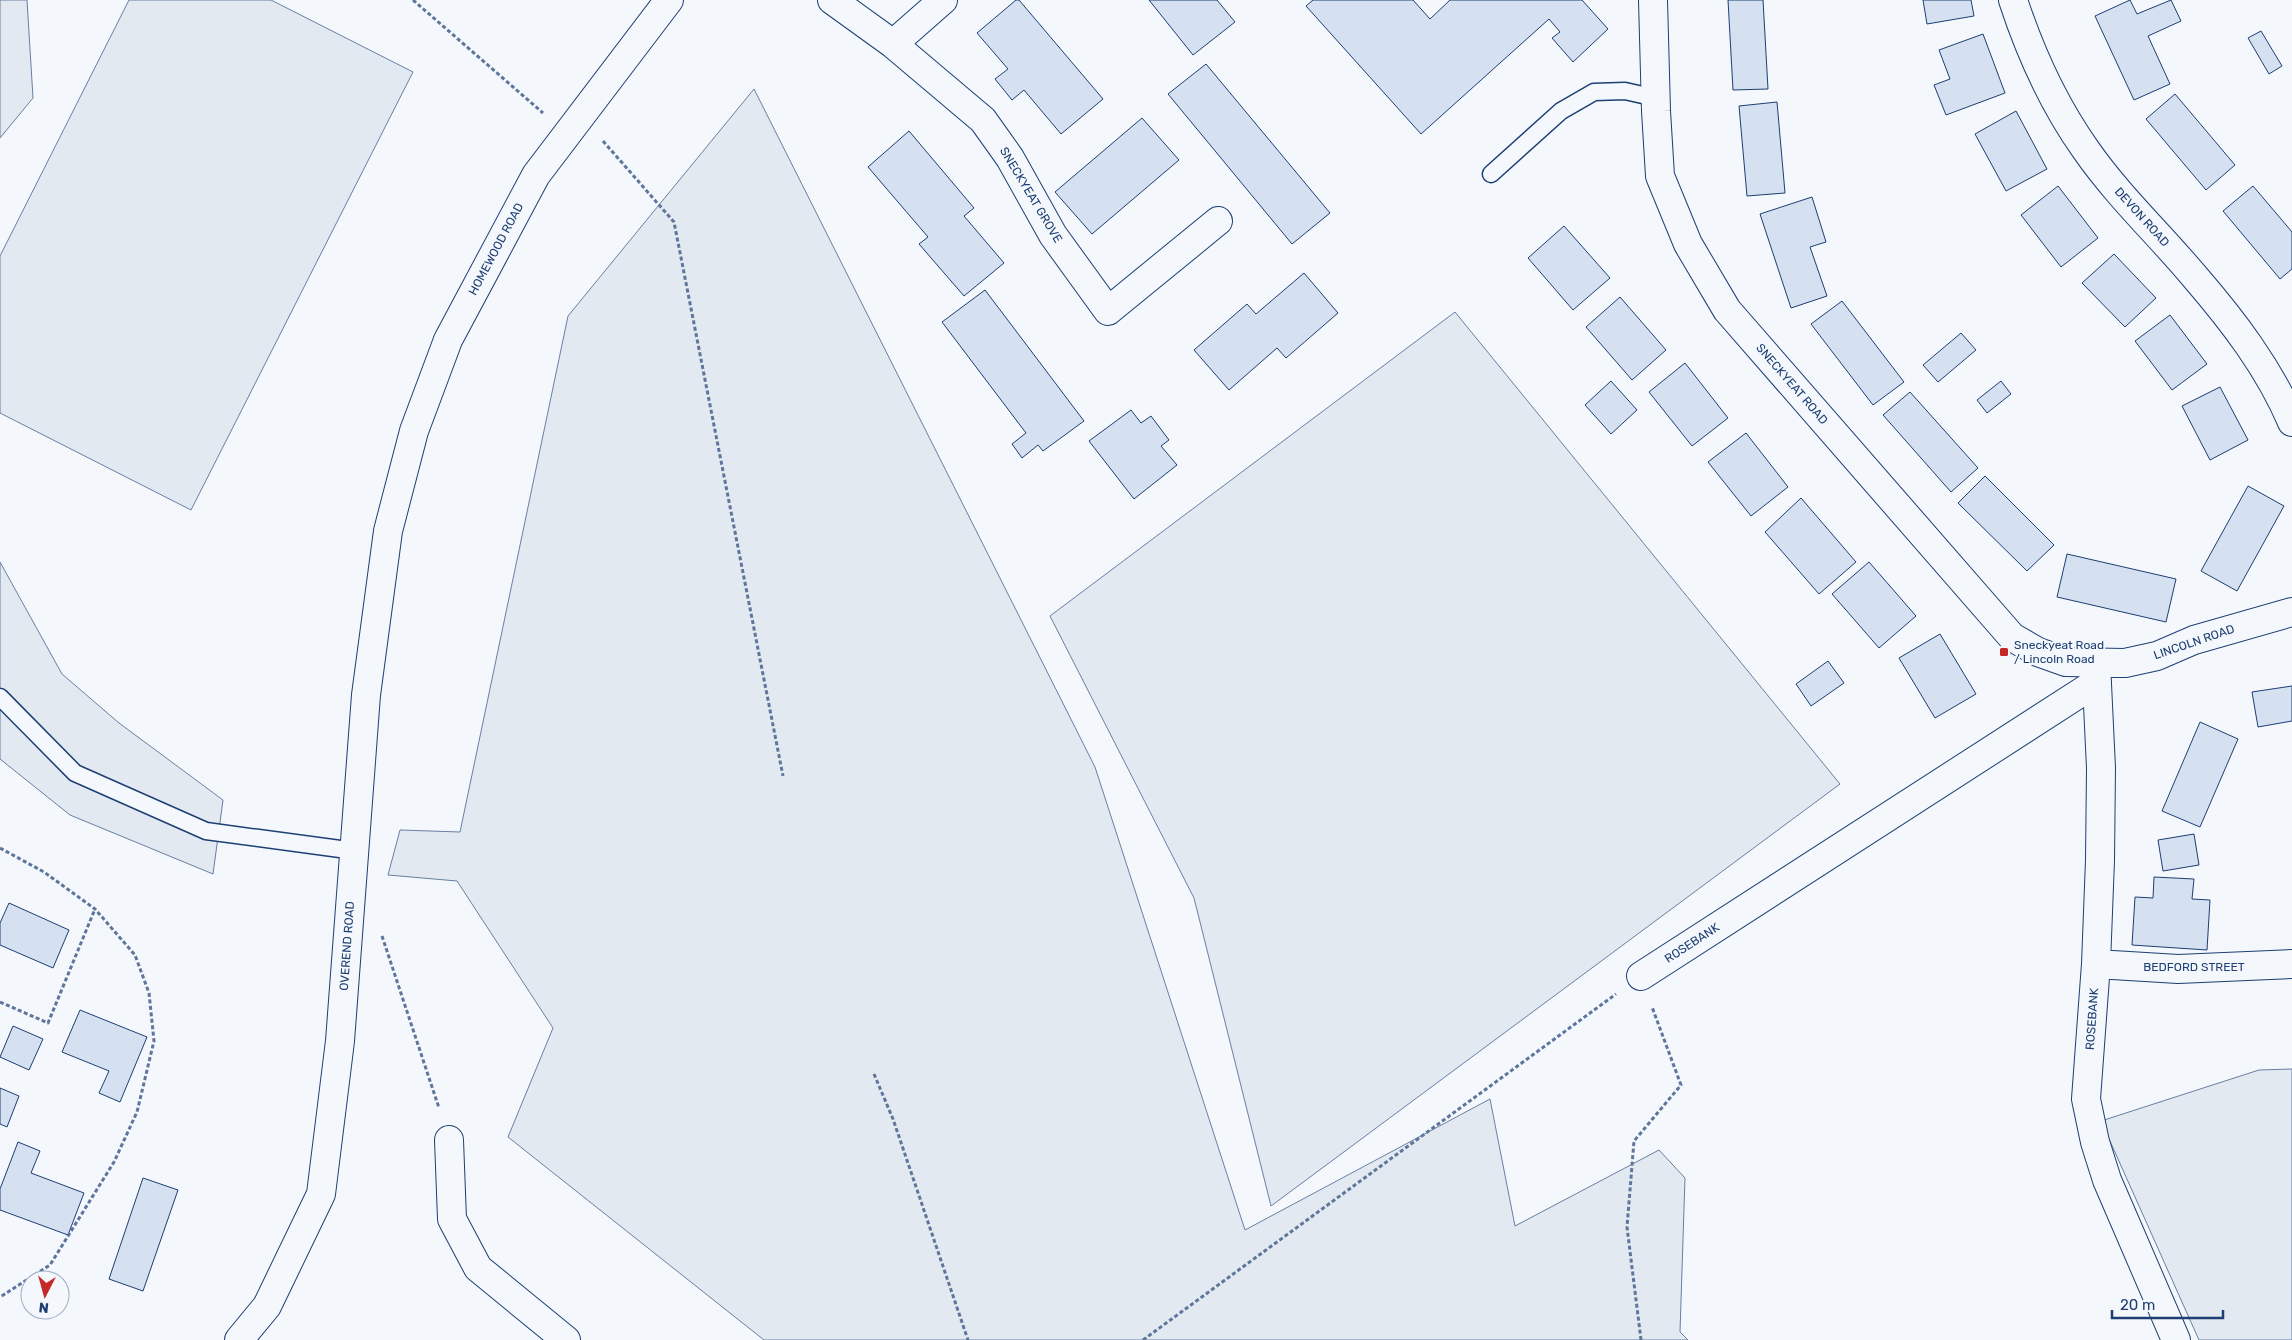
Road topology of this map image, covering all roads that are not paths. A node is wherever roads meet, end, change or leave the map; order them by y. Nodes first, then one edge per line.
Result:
1 (669, 0) edge
2 (832, 0) edge
3 (942, 0) edge
4 (1653, 0) edge
5 (2012, 0) edge
6 (893, 44) junction
7 (1656, 98) junction
8 (1490, 174) dead end
9 (1218, 221) dead end
10 (2292, 422) edge
11 (388, 531) joint
12 (2292, 612) edge
13 (2096, 672) junction
14 (0, 697) edge
15 (355, 851) junction
16 (2096, 964) junction
17 (2292, 964) edge
18 (1641, 976) road end
19 (449, 1140) road end
20 (239, 1340) edge
21 (566, 1340) edge
22 (2176, 1340) edge

1 - 11 street, HOMEWOOD ROAD
2 - 6 street, SNECKYEAT GROVE
3 - 6 street
4 - 7 street, SNECKYEAT ROAD
5 - 10 street, DEVON ROAD
6 - 9 street, SNECKYEAT GROVE
7 - 8 lane
7 - 13 street, SNECKYEAT ROAD
11 - 15 street, OVEREND ROAD
12 - 13 street, LINCOLN ROAD
13 - 16 street, ROSEBANK
13 - 18 street, ROSEBANK
14 - 15 lane
15 - 20 street, OVEREND ROAD
16 - 17 street, BEDFORD STREET
16 - 22 street, ROSEBANK
19 - 21 street

